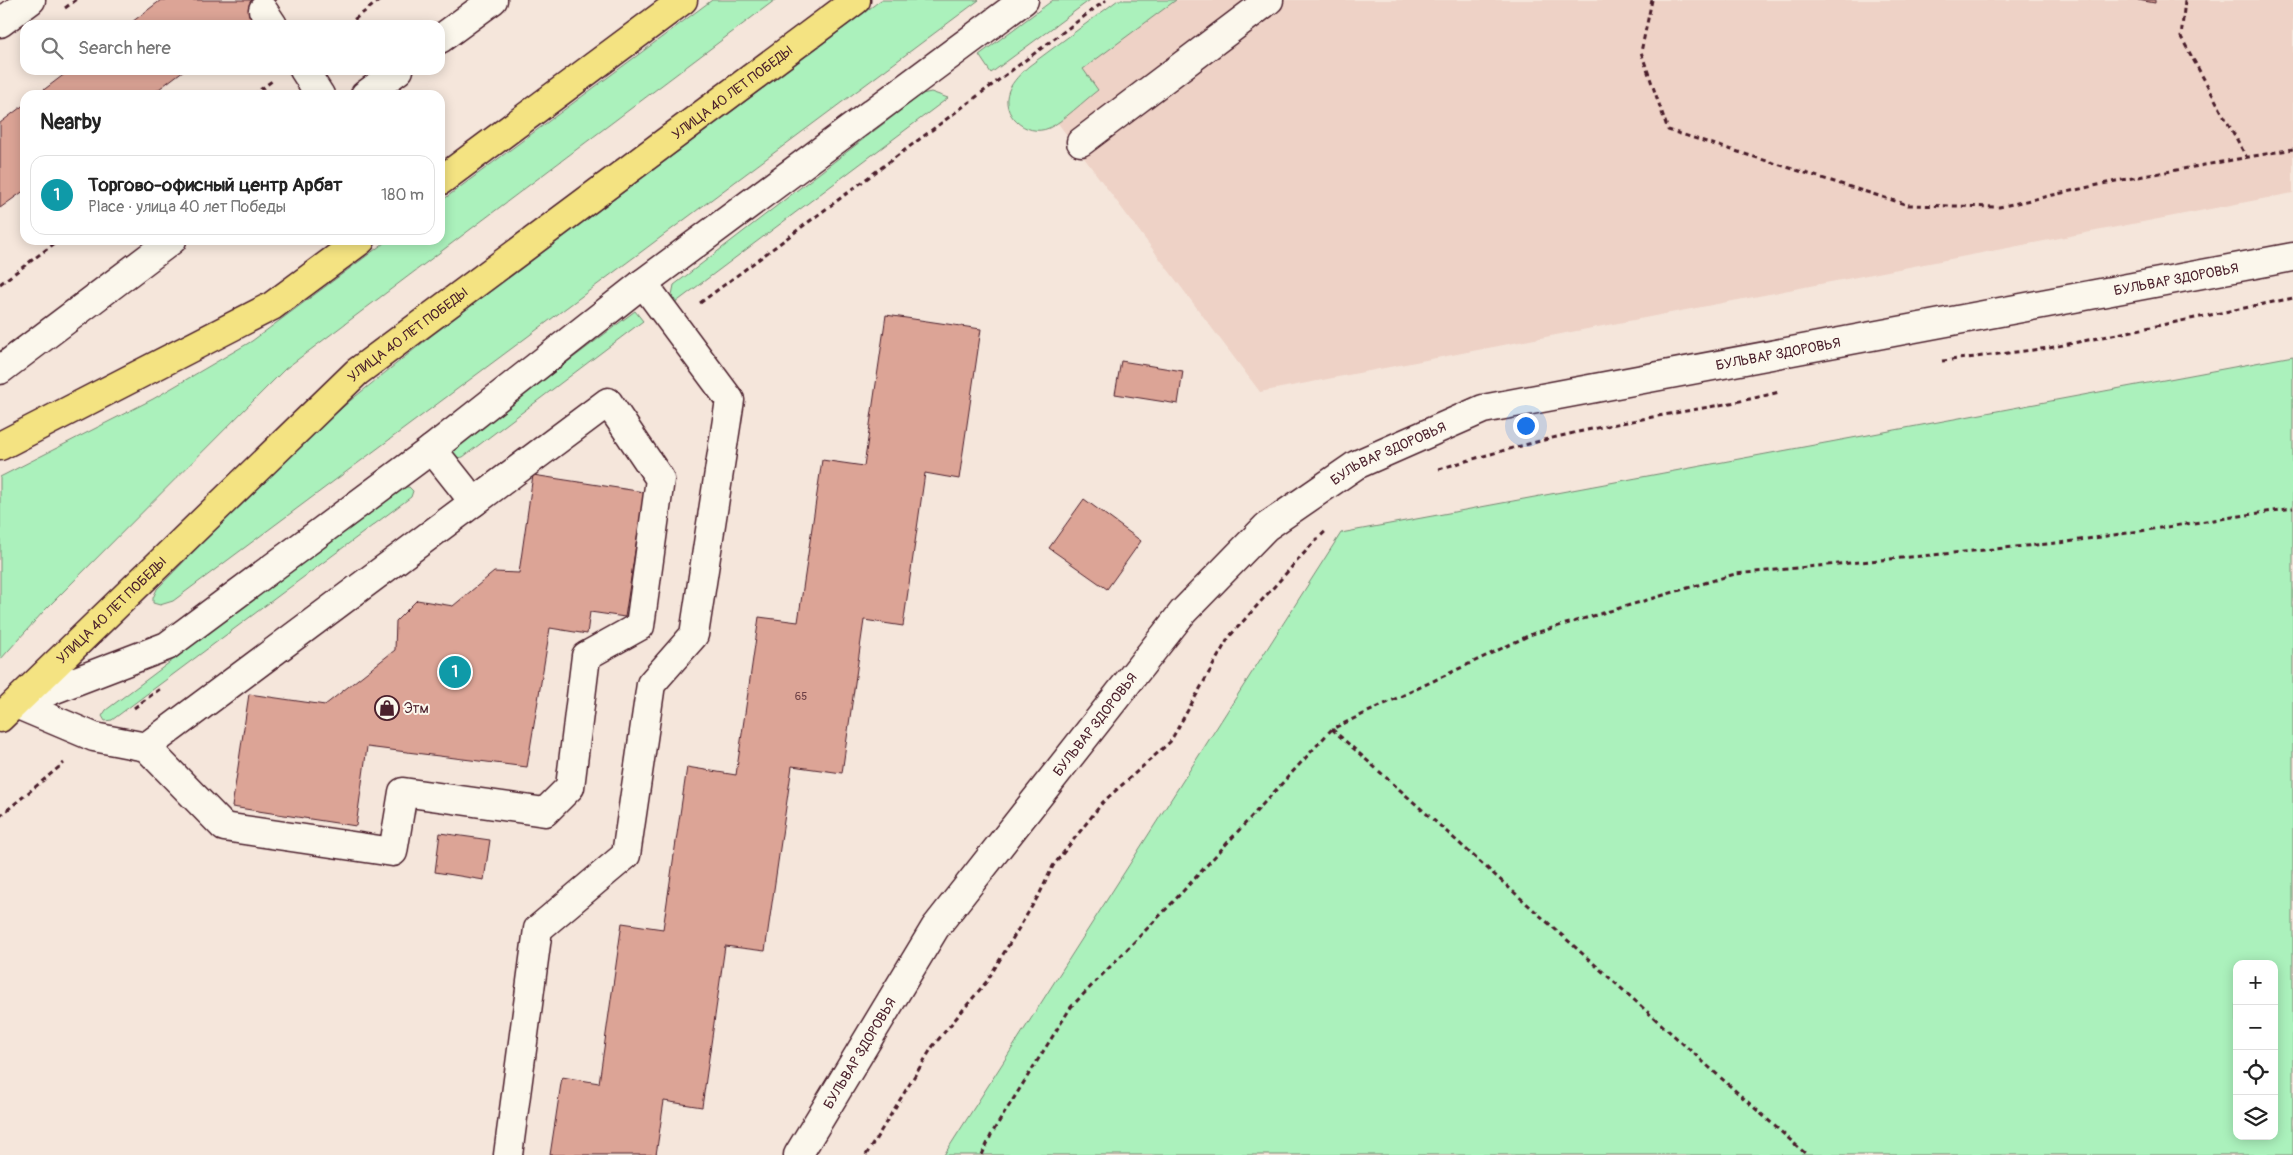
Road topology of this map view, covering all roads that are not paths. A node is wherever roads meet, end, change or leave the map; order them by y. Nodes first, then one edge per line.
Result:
1 (31, 0) edge
2 (493, 0) edge
3 (683, 0) edge
4 (856, 0) edge
5 (1024, 0) edge
6 (1269, 0) edge
7 (0, 22) edge
8 (445, 35) edge
9 (307, 75) edge
10 (392, 75) edge
11 (317, 90) edge
12 (372, 90) edge
13 (1081, 142) dead end
14 (445, 177) edge
15 (165, 245) edge
16 (354, 245) edge
17 (2293, 256) edge
18 (643, 283) junction
19 (0, 370) edge
20 (0, 446) edge
21 (432, 449) junction
22 (474, 502) junction
23 (8, 711) edge
24 (146, 747) junction
25 (508, 1155) edge
26 (798, 1155) edge

1 - 7 street
2 - 8 street
3 - 14 main road
4 - 23 main road, УЛИЦА 40 ЛЕТ ПОБЕДЫ
5 - 18 street
6 - 13 street
9 - 11 street
10 - 12 street
15 - 19 street
16 - 20 main road
17 - 26 street, БУЛЬВАР ЗДОРОВЬЯ
18 - 21 street
18 - 25 street
21 - 22 street
21 - 23 street
22 - 24 street
22 - 24 street
23 - 24 street

